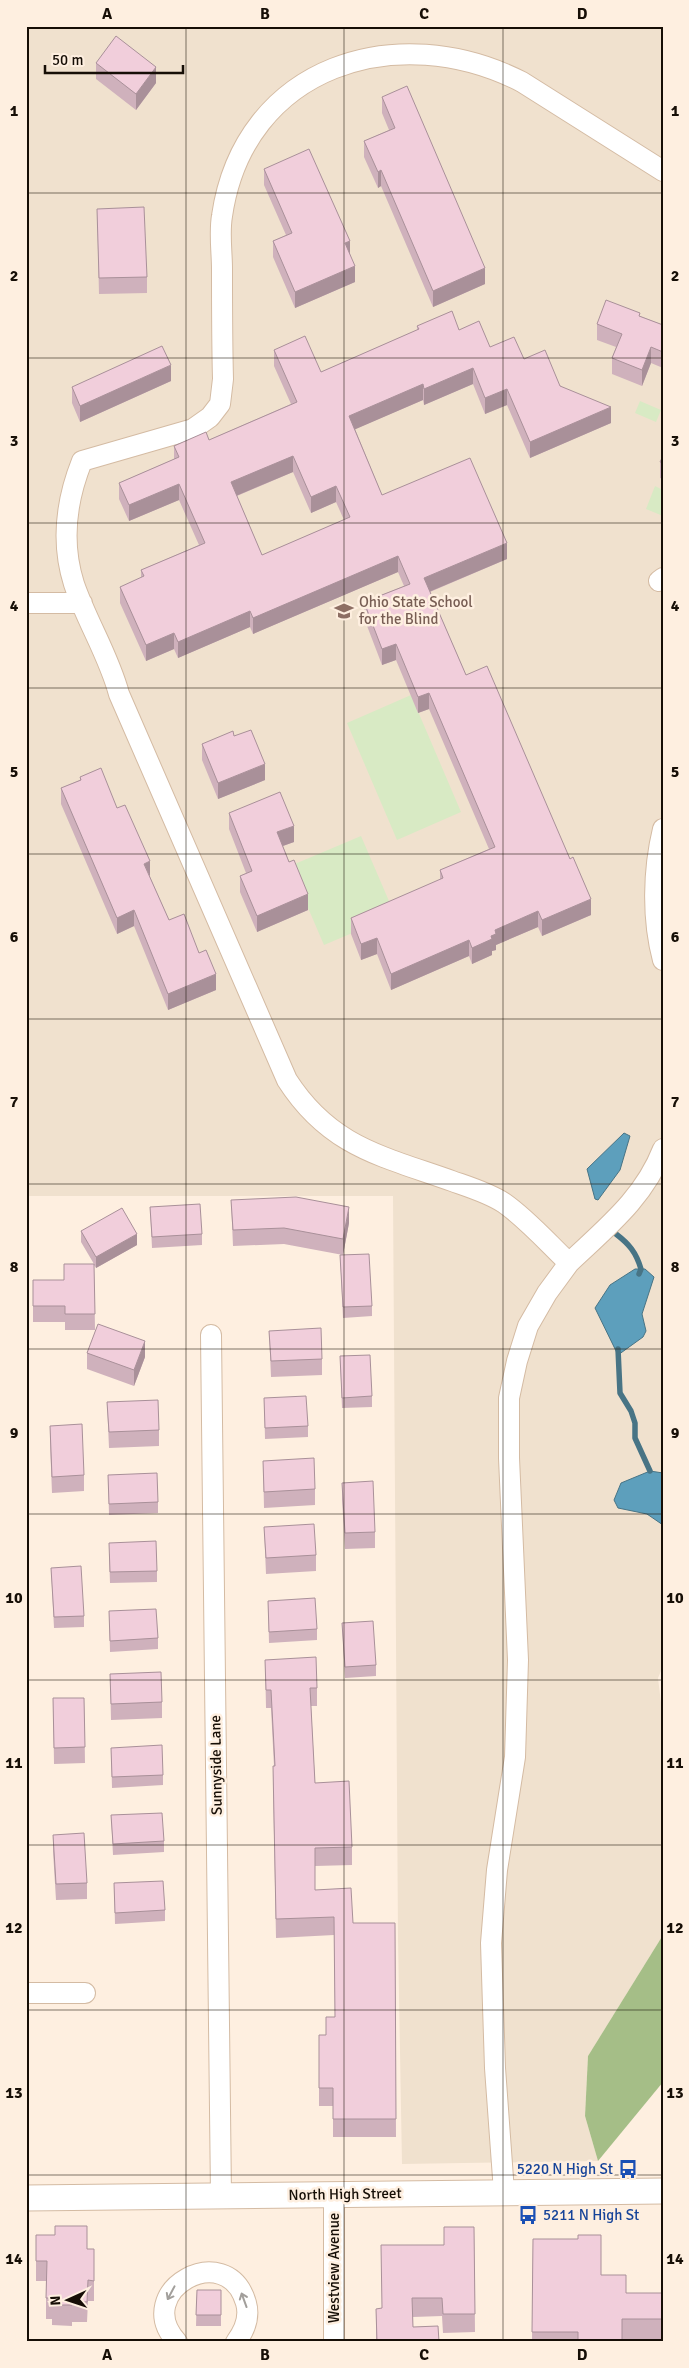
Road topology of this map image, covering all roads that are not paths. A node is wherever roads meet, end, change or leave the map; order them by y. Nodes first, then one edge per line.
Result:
1 (663, 171) edge
2 (26, 603) edge
3 (82, 603) junction
4 (663, 829) edge
5 (663, 960) edge
6 (663, 1149) edge
7 (569, 1262) junction
8 (211, 1334) dead end
9 (26, 1993) edge
10 (85, 1993) dead end
11 (663, 2190) edge
12 (504, 2192) junction
13 (334, 2194) junction
14 (221, 2196) junction
15 (26, 2198) edge
16 (177, 2342) edge
17 (236, 2342) edge
18 (334, 2342) edge

1 - 3 street
2 - 3 street
3 - 7 street
4 - 5 street
6 - 7 street
7 - 12 street
8 - 14 street, Sunnyside Lane
9 - 10 street
11 - 12 main road, North High Street
12 - 13 main road, North High Street
13 - 14 main road, North High Street
13 - 18 street, Westview Avenue
14 - 15 main road, North High Street
17 -> 16 street

